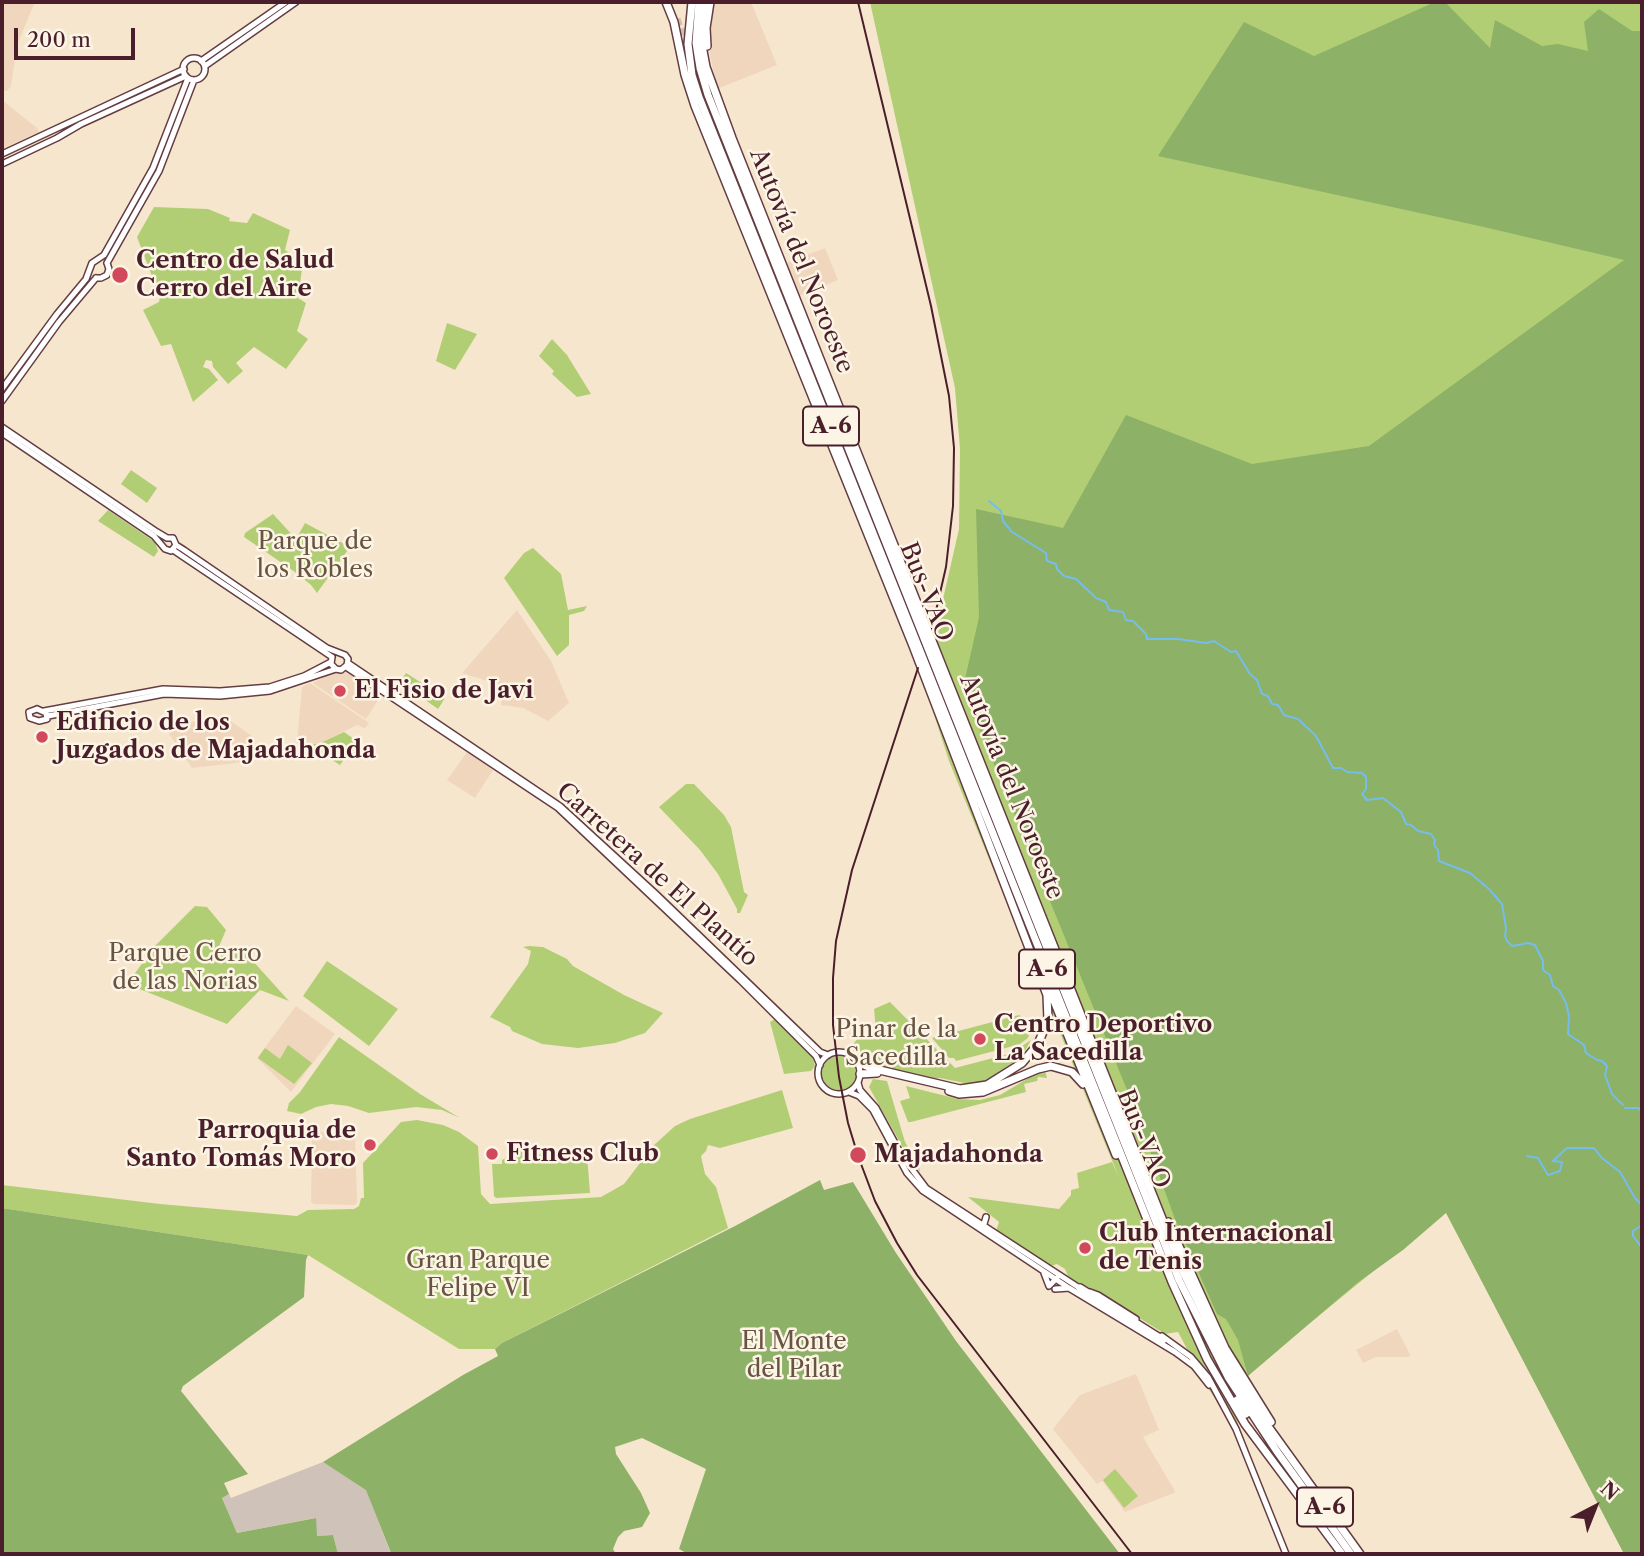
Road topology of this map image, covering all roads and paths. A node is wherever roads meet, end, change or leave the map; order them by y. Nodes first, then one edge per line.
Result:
1 (286, 2) edge
2 (296, 2) edge
3 (668, 2) edge
4 (690, 2) edge
5 (699, 2) edge
6 (704, 2) edge
7 (710, 2) edge
8 (677, 19) tunnel mouth
9 (203, 64) junction
10 (706, 67) junction
11 (184, 69) junction
12 (189, 78) junction
13 (699, 81) tunnel mouth
14 (2, 154) edge
15 (2, 164) edge
16 (100, 260) junction
17 (107, 263) junction
18 (90, 272) junction
19 (778, 275) junction
20 (96, 278) junction
21 (817, 338) dead end
22 (2, 389) edge
23 (2, 401) edge
24 (2, 430) edge
25 (867, 478) junction
26 (165, 541) junction
27 (175, 547) junction
28 (333, 657) junction
29 (347, 665) junction
30 (336, 669) junction
31 (936, 688) junction
32 (1000, 871) junction
33 (1021, 923) junction
34 (828, 1055) junction
35 (857, 1062) junction
36 (820, 1065) junction
37 (859, 1078) junction
38 (849, 1092) junction
39 (1115, 1153) junction
40 (946, 1208) junction
41 (984, 1217) dead end
42 (981, 1224) junction
43 (1002, 1244) junction
44 (1043, 1270) junction
45 (1057, 1277) junction
46 (1052, 1287) junction
47 (1069, 1288) junction
48 (1081, 1291) junction
49 (1193, 1331) junction
50 (1163, 1340) dead end
51 (1201, 1371) junction
52 (1237, 1400) tunnel mouth
53 (1347, 1553) edge
54 (1286, 1554) edge
55 (1360, 1554) edge

1 - 9 street
2 - 9 street
3 - 8 highway
3 - 32 highway
4 - 31 highway, Autovía del Noroeste / A-6
5 - 19 highway, Bus-VAO
6 - 10 highway, Autovía del Noroeste / A-6
7 - 10 highway
9 - 11 street
9 - 12 street
10 - 25 highway, Autovía del Noroeste / A-6
11 - 12 street
11 - 14 street
12 - 15 street
12 - 16 street
12 - 17 street
13 - 19 highway
16 - 17 street
16 - 18 street
17 - 20 street
18 - 20 street
18 - 22 street
19 - 53 highway, Bus-VAO
20 - 23 street
21 - 25 highway
24 - 26 street
25 - 55 highway, Autovía del Noroeste / A-6
26 - 27 street
26 - 27 street
27 - 28 street
28 - 29 street
28 - 30 street
28 - 30 street
29 - 30 street
29 - 34 street, Carretera de El Plantío
29 - 36 street, Carretera de El Plantío
31 - 32 highway
31 - 49 highway, Autovía del Noroeste / A-6
32 - 33 highway
33 - 35 highway
33 - 39 highway
34 - 35 street
34 - 36 street
35 - 37 street
36 - 38 street
37 - 38 street
37 - 39 highway
37 - 42 street
38 - 40 street
39 - 49 highway
40 - 42 street
40 - 43 street
41 - 42 street
42 - 43 street
42 - 45 street
43 - 44 street
44 - 45 street
44 - 46 street
45 - 46 street
45 - 47 street
45 - 48 street
46 - 47 street
47 - 48 street
48 - 50 highway
48 - 51 street
48 - 51 street
49 - 53 highway, Autovía del Noroeste / A-6
51 - 54 street
52 - 53 highway

